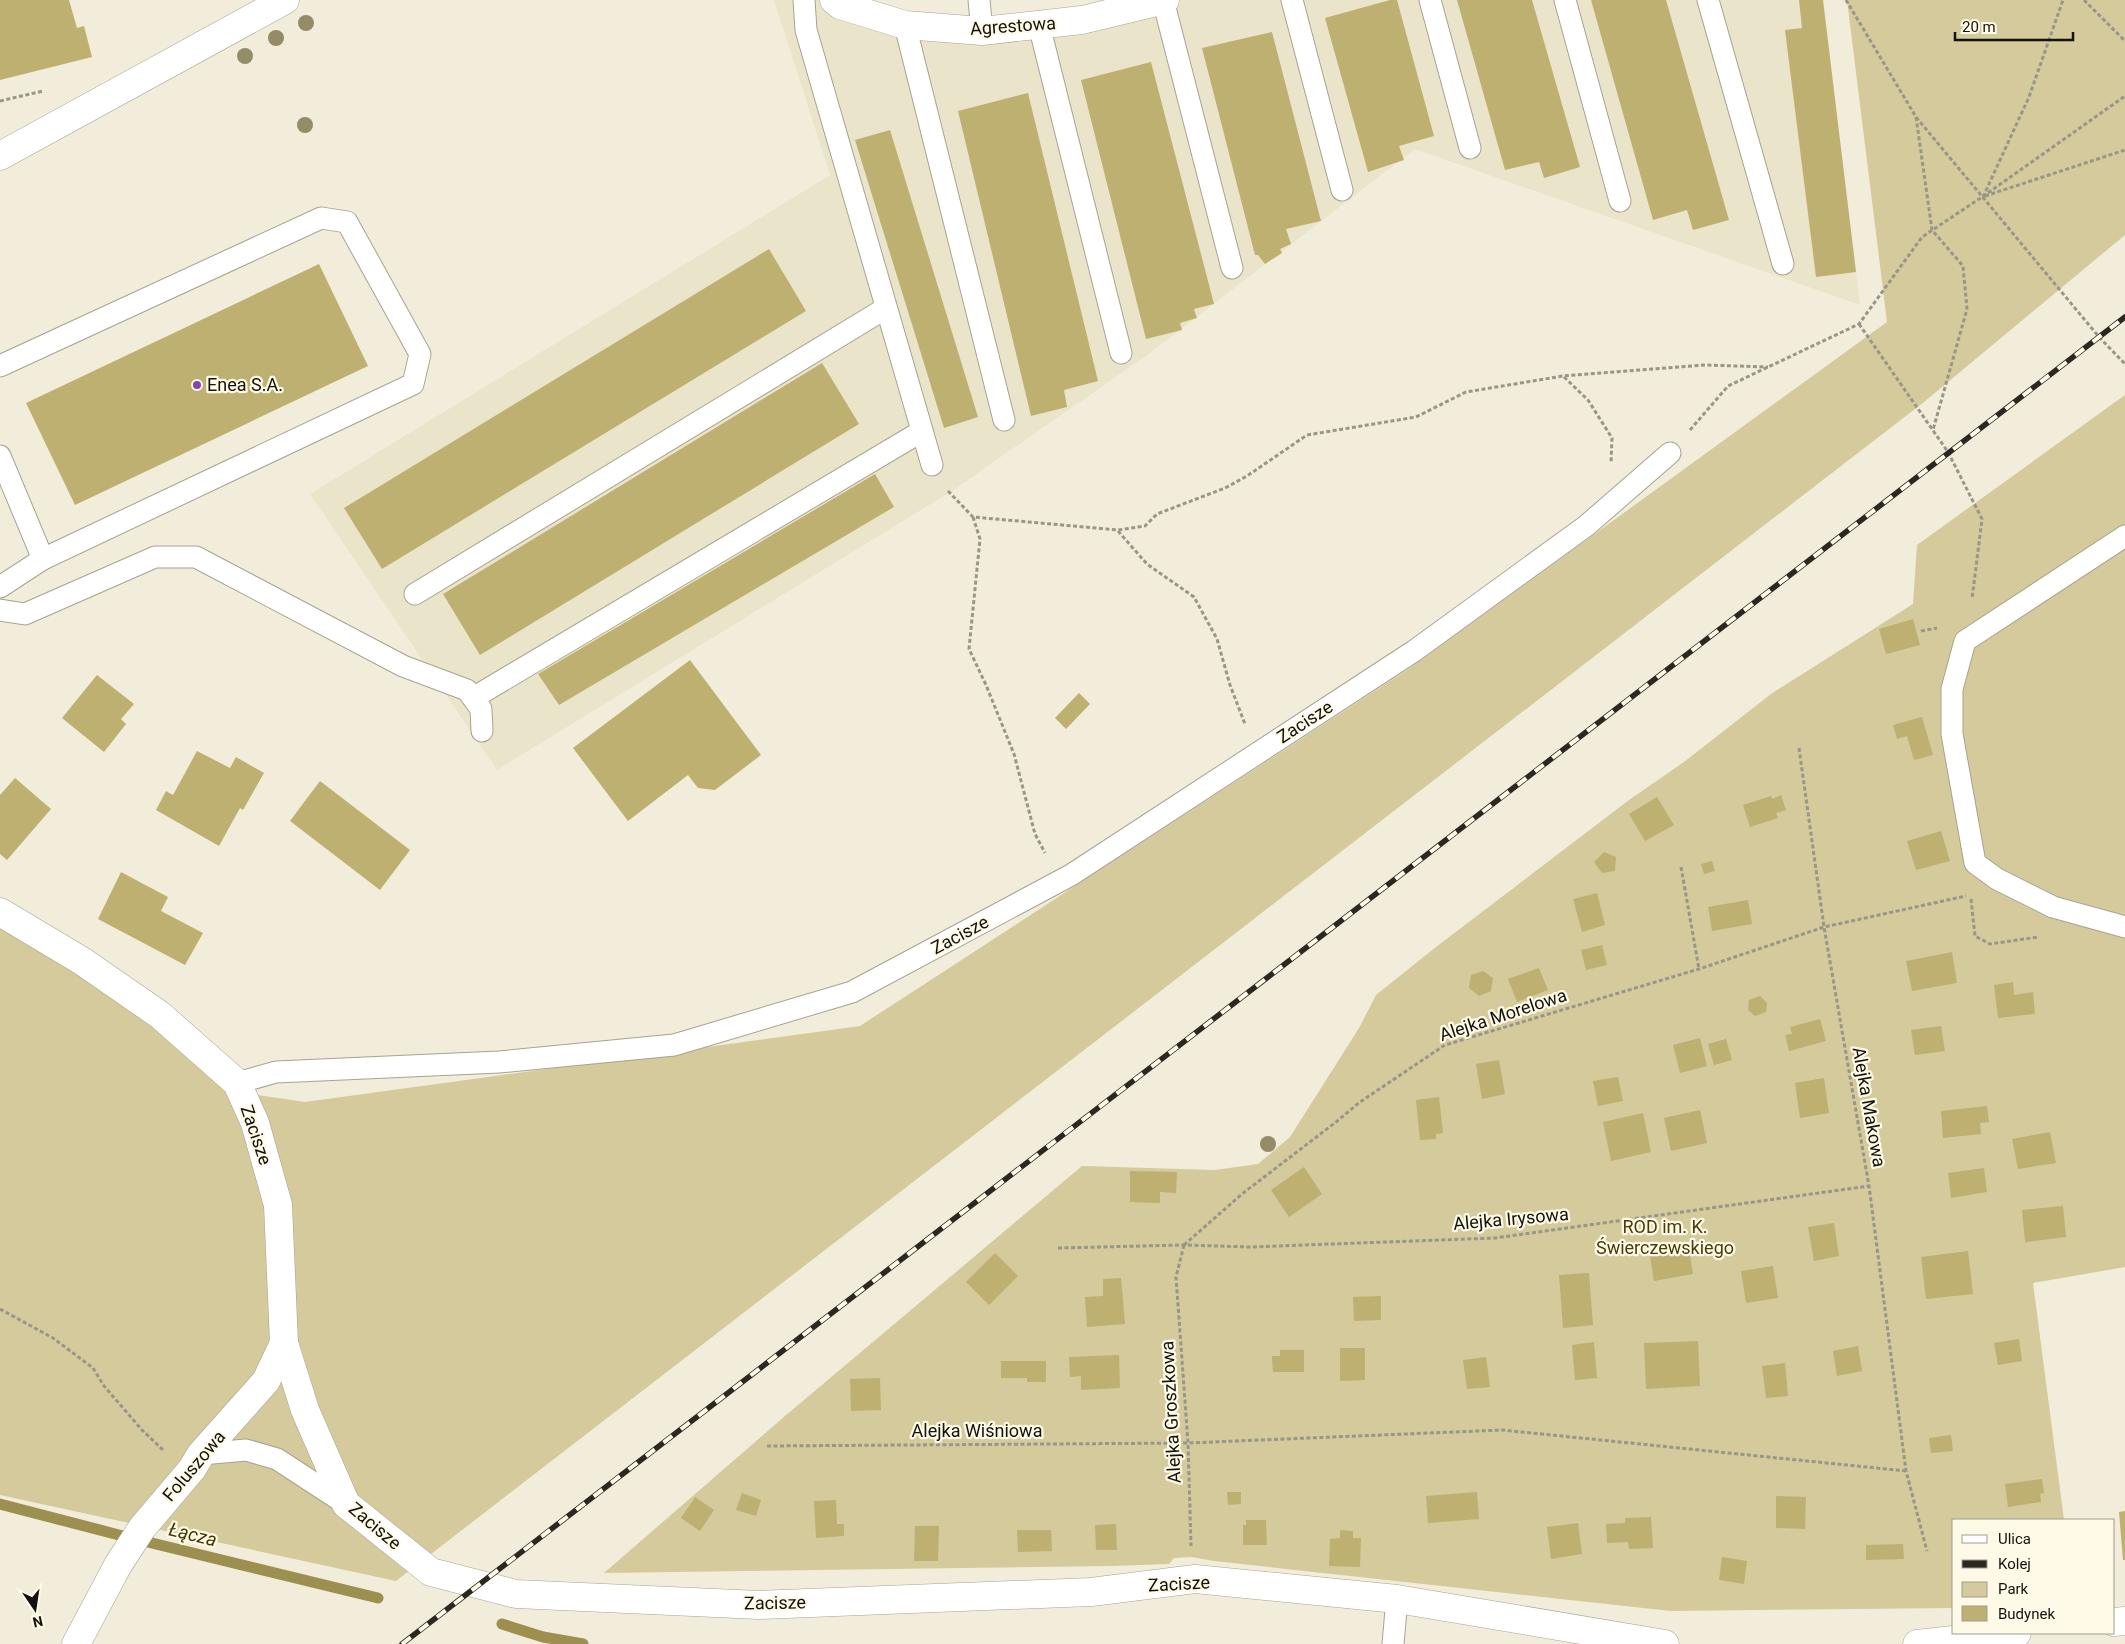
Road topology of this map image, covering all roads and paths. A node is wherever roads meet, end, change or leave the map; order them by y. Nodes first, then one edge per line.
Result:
1 (285, 0) edge
2 (804, 0) edge
3 (834, 0) edge
4 (979, 0) edge
5 (1164, 0) edge
6 (1292, 0) edge
7 (1430, 0) edge
8 (1564, 0) edge
9 (1708, 0) edge
10 (1846, 0) edge
11 (2063, 0) edge
12 (2084, 0) edge
13 (905, 24) junction
14 (1039, 25) junction
15 (982, 32) junction
16 (2125, 41) edge
17 (2125, 96) edge
18 (1916, 117) junction
19 (1470, 148) dead end
20 (2125, 150) edge
21 (0, 156) edge
22 (1342, 190) dead end
23 (1982, 197) junction
24 (1620, 201) dead end
25 (1932, 230) junction
26 (1783, 264) dead end
27 (1232, 268) dead end
28 (886, 308) junction
29 (1859, 324) junction
30 (1121, 352) dead end
31 (2125, 364) edge
32 (0, 366) edge
33 (1768, 367) junction
34 (1563, 376) junction
35 (1004, 420) dead end
36 (1933, 430) junction
37 (922, 431) junction
38 (1670, 453) joint
39 (0, 456) edge
40 (932, 465) joint
41 (1612, 503) junction
42 (973, 518) junction
43 (1118, 530) junction
44 (2125, 536) edge
45 (43, 559) junction
46 (0, 587) edge
47 (415, 594) dead end
48 (0, 610) edge
49 (1965, 641) junction
50 (473, 698) junction
51 (482, 731) dead end
52 (1799, 748) dead end
53 (1257, 754) junction
54 (1681, 866) dead end
55 (1997, 879) junction
56 (1059, 882) junction
57 (0, 912) edge
58 (1824, 927) junction
59 (2125, 927) edge
60 (1699, 969) junction
61 (237, 1083) junction
62 (1869, 1186) junction
63 (1184, 1245) junction
64 (1058, 1248) dead end
65 (0, 1309) edge
66 (284, 1343) junction
67 (1188, 1443) junction
68 (767, 1446) dead end
69 (196, 1461) junction
70 (1906, 1471) junction
71 (346, 1504) junction
72 (1927, 1551) dead end
73 (1194, 1579) junction
74 (1397, 1599) junction
75 (2008, 1634) edge
76 (76, 1644) edge
77 (1394, 1644) edge
78 (1665, 1644) edge
79 (1898, 1644) edge
80 (1917, 1644) edge

1 - 21 street
2 - 28 lane
3 - 13 street, Agrestowa
4 - 15 lane
5 - 14 street, Agrestowa
5 - 27 lane
6 - 22 lane
7 - 19 lane
8 - 24 lane
9 - 26 lane
10 - 18 path
11 - 23 path
12 - 16 path
13 - 15 street, Agrestowa
13 - 35 lane
14 - 15 street, Agrestowa
14 - 30 lane
17 - 23 path
18 - 23 path
18 - 25 path
20 - 23 path
23 - 25 path
23 - 31 path
25 - 29 path
25 - 36 path
28 - 37 lane
28 - 47 lane
29 - 33 path
29 - 36 path
32 - 45 lane
33 - 34 path
33 - 38 path
34 - 41 path
34 - 43 path
36 - 49 path
37 - 40 lane
37 - 50 lane
38 - 41 lane, Zacisze
39 - 45 lane
40 - 42 path
41 - 53 lane, Zacisze
42 - 43 path
42 - 56 path
43 - 53 path
44 - 49 lane
45 - 46 lane
48 - 50 lane
49 - 55 lane
50 - 51 lane
52 - 58 path, Alejka Makowa
53 - 56 lane, Zacisze
54 - 60 path
55 - 58 path, Alejka Morelowa
55 - 59 lane
56 - 61 lane, Zacisze
57 - 61 street, Zacisze
58 - 60 path, Alejka Morelowa
58 - 62 path, Alejka Makowa
60 - 63 path, Alejka Morelowa
61 - 66 street, Zacisze
62 - 63 path, Alejka Irysowa
62 - 70 path, Alejka Makowa
63 - 64 path
63 - 67 path, Alejka Groszkowa
65 - 69 path
66 - 69 street, Foluszowa
66 - 71 street, Zacisze
67 - 68 path, Alejka Wiśniowa
67 - 70 path, Alejka Wiśniowa
67 - 73 path, Alejka Groszkowa
69 - 71 lane
69 - 76 street, Foluszowa
70 - 72 path, Alejka Makowa
71 - 73 street, Zacisze
73 - 74 street, Zacisze
74 - 77 lane
74 - 78 street, Zacisze
75 - 80 street
79 - 80 street

